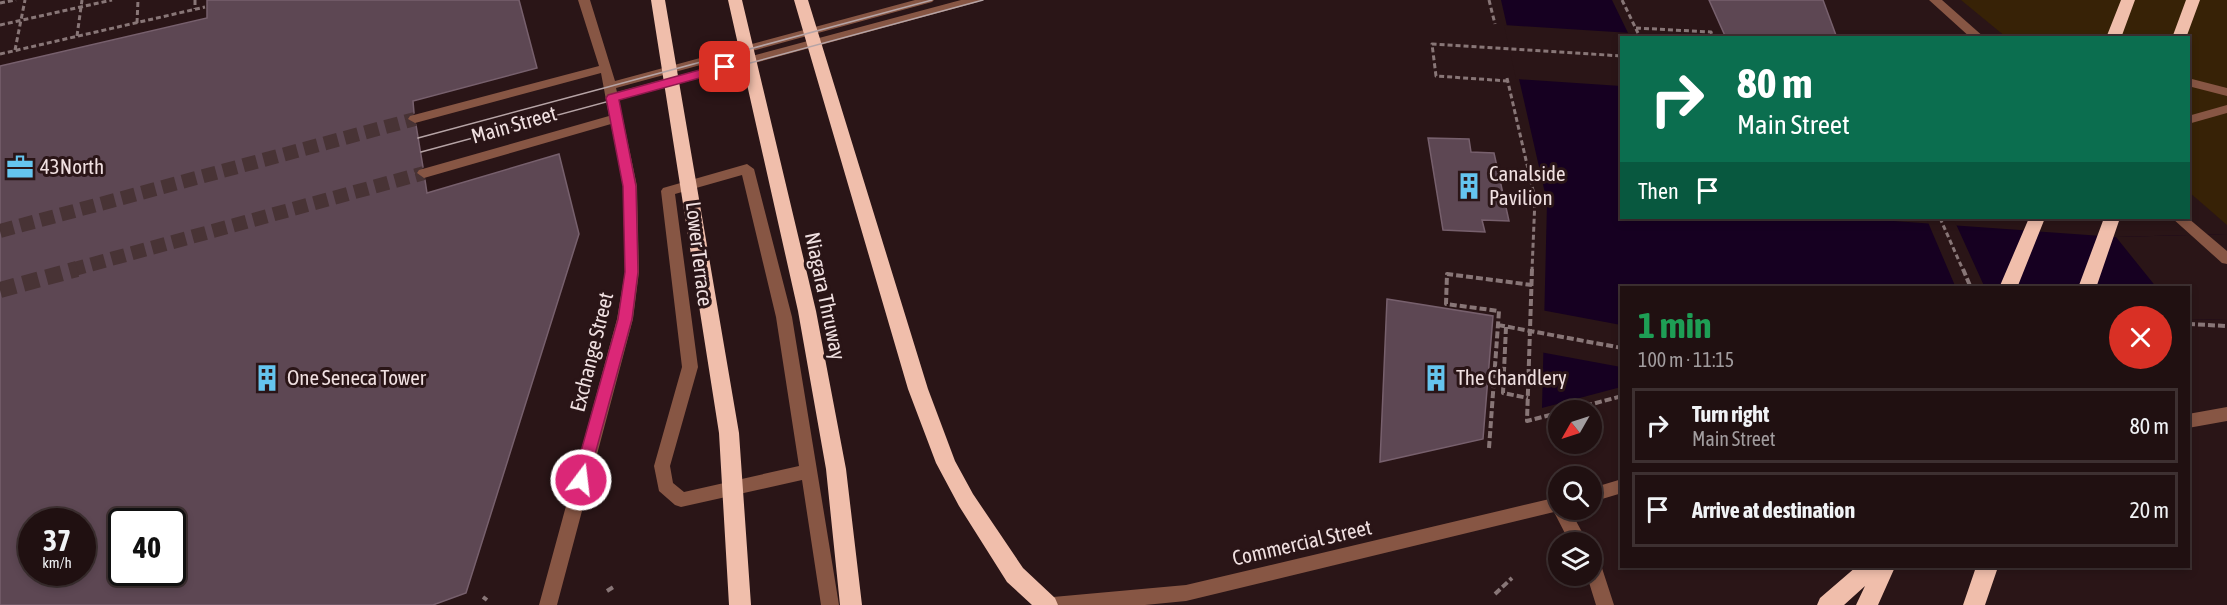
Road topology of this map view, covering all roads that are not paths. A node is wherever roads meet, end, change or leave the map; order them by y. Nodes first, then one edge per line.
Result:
1 (584, 0) edge
2 (658, 0) edge
3 (735, 0) edge
4 (801, 0) edge
5 (928, 0) edge
6 (974, 0) edge
7 (1935, 0) edge
8 (2128, 0) edge
9 (2193, 0) edge
10 (1977, 36) edge
11 (2114, 36) edge
12 (2180, 36) edge
13 (606, 68) junction
14 (2190, 83) edge
15 (611, 92) junction
16 (2227, 92) edge
17 (2227, 109) edge
18 (616, 118) junction
19 (415, 119) tunnel mouth
20 (2190, 119) edge
21 (424, 173) tunnel mouth
22 (2037, 219) edge
23 (2112, 219) edge
24 (2180, 219) edge
25 (2227, 259) edge
26 (2009, 286) edge
27 (2088, 286) edge
28 (2227, 414) edge
29 (2190, 421) edge
30 (808, 471) junction
31 (1620, 487) edge
32 (1602, 492) edge
33 (1548, 509) edge
34 (1870, 568) edge
35 (1884, 568) edge
36 (1987, 568) edge
37 (1599, 586) edge
38 (548, 605) edge
39 (740, 605) edge
40 (830, 605) edge
41 (851, 605) edge
42 (1047, 605) edge
43 (1053, 605) edge
44 (1605, 605) edge
45 (1828, 605) edge
46 (1868, 605) edge
47 (1974, 605) edge

1 - 13 street, Exchange Street
2 - 39 highway
3 - 41 highway, Niagara Thruway
4 - 42 highway
5 - 15 street
6 - 15 street
7 - 10 street
8 - 11 highway
9 - 12 highway
13 - 15 street, Exchange Street
13 - 19 street, Main Street
14 - 16 street
15 - 18 street, Exchange Street
17 - 20 street
18 - 21 street, Main Street
18 - 38 street, Exchange Street
22 - 26 highway
23 - 27 highway
24 - 25 street
28 - 29 street
30 - 30 street, Lower Terrace
30 - 40 street, Lower Terrace
31 - 32 street
33 - 43 street, Commercial Street
34 - 45 highway
35 - 46 highway
36 - 47 highway
37 - 44 street

